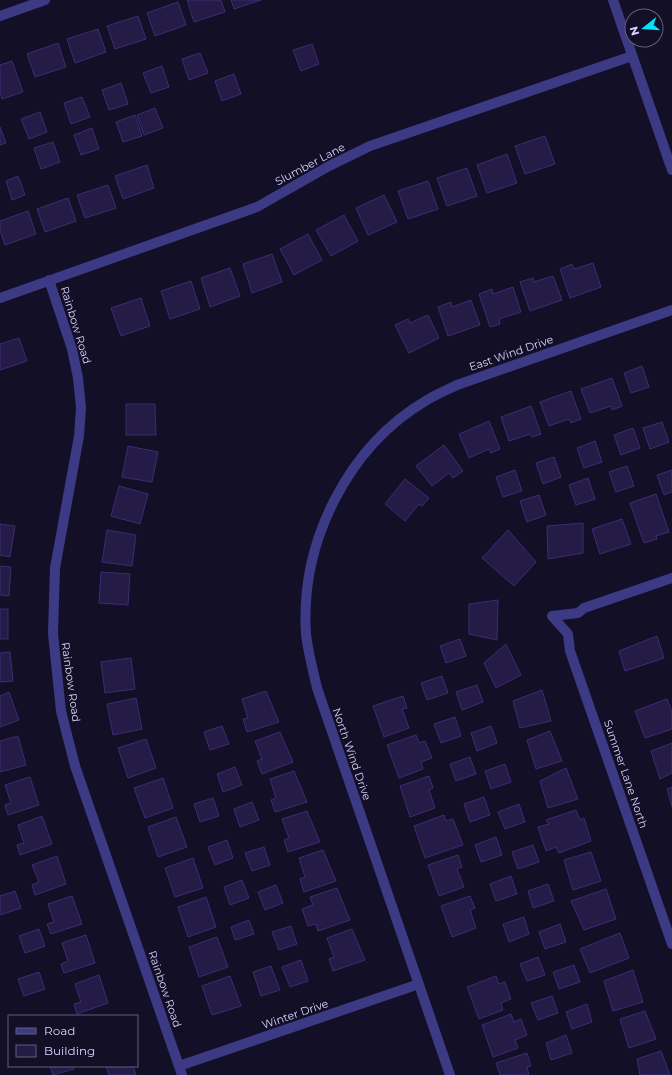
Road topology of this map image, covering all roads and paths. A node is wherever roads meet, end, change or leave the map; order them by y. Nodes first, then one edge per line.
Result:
1 (44, 0) edge
2 (613, 0) edge
3 (0, 16) edge
4 (632, 56) junction
5 (672, 170) edge
6 (49, 280) junction
7 (0, 298) edge
8 (672, 310) edge
9 (372, 445) joint
10 (672, 578) edge
11 (672, 944) edge
12 (419, 984) junction
13 (180, 1070) edge
14 (450, 1075) edge

1 - 3 street
2 - 4 street
4 - 5 street
4 - 6 street, Slumber Lane
6 - 7 street, Slumber Lane
6 - 13 street, Rainbow Road
8 - 9 street, East Wind Drive
9 - 12 street, North Wind Drive
10 - 11 street, Summer Lane North
12 - 13 street, Winter Drive
12 - 14 street, North Wind Drive

